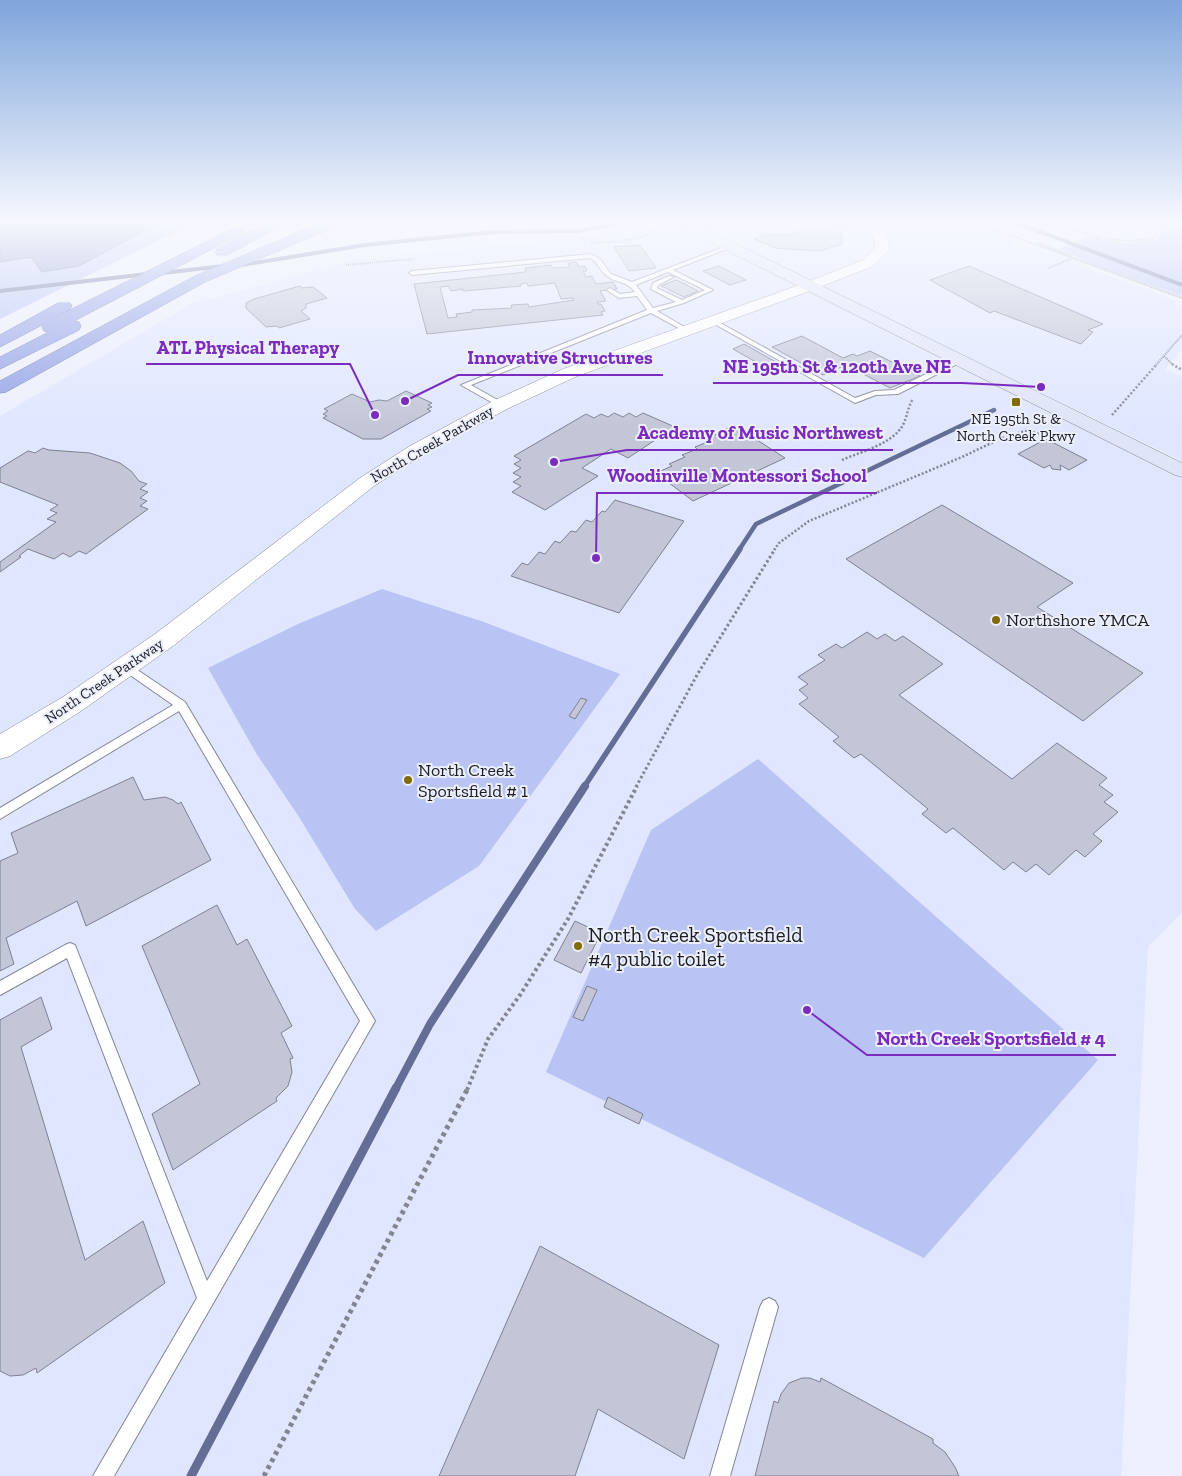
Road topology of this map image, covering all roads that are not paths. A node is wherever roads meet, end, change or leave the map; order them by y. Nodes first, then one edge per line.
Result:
1 (95, 289) edge
2 (118, 289) edge
3 (119, 289) edge
4 (135, 289) edge
5 (137, 289) edge
6 (182, 289) edge
7 (635, 289) edge
8 (654, 289) edge
9 (707, 289) edge
10 (802, 289) edge
11 (816, 289) edge
12 (610, 290) dead end
13 (639, 294) junction
14 (682, 302) junction
15 (651, 311) junction
16 (713, 321) junction
17 (686, 330) junction
18 (0, 342) edge
19 (0, 347) edge
20 (0, 353) edge
21 (961, 360) junction
22 (0, 364) edge
23 (0, 370) edge
24 (0, 388) edge
25 (500, 405) junction
26 (1182, 471) edge
27 (127, 667) junction
28 (181, 705) junction
29 (0, 748) edge
30 (0, 814) edge
31 (0, 988) edge
32 (206, 1300) junction
33 (769, 1307) dead end
34 (104, 1476) edge
35 (720, 1476) edge

1 - 18 highway
2 - 19 highway
3 - 20 highway
4 - 22 highway
5 - 23 highway
6 - 24 highway
7 - 13 lane
8 - 14 lane
9 - 14 lane
10 - 16 street, North Creek Parkway
11 - 21 main road
12 - 13 lane
13 - 15 lane
14 - 15 lane
15 - 17 lane
15 - 25 lane
16 - 17 street, North Creek Parkway
16 - 21 lane
17 - 25 street, North Creek Parkway
21 - 26 main road
25 - 27 street, North Creek Parkway
27 - 28 lane
27 - 29 street, North Creek Parkway
28 - 30 lane
28 - 32 lane
31 - 32 lane
32 - 34 lane
33 - 35 lane

